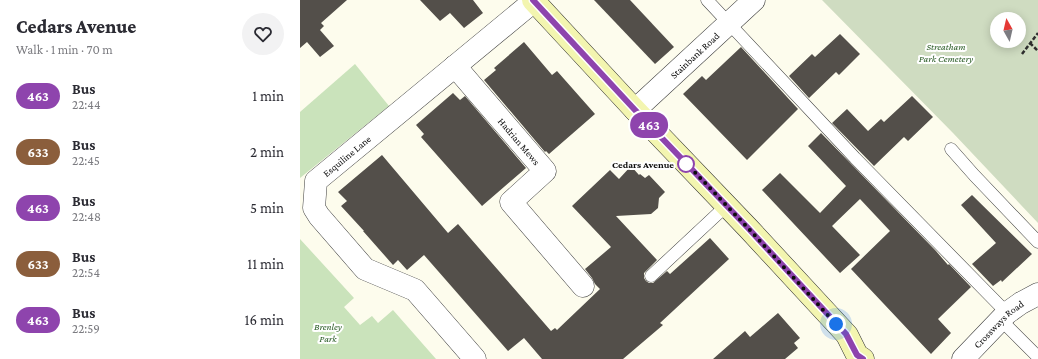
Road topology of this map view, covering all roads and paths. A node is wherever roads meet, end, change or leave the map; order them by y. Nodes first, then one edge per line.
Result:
1 (533, 0) edge
2 (707, 0) edge
3 (754, 0) edge
4 (728, 23) junction
5 (1038, 33) edge
6 (1030, 43) junction
7 (1038, 51) edge
8 (1022, 54) dead end
9 (455, 66) junction
10 (635, 110) junction
11 (951, 148) dead end
12 (726, 206) junction
13 (1038, 242) edge
14 (651, 276) dead end
15 (583, 286) dead end
16 (1038, 294) edge
17 (1004, 316) junction
18 (1038, 357) edge
19 (858, 358) edge
20 (475, 359) edge
21 (963, 359) edge

1 - 9 street, Esquiline Lane
1 - 10 street
2 - 4 lane
3 - 4 street, Stainbank Road
4 - 10 street, Stainbank Road
4 - 17 lane
5 - 6 path
6 - 7 path
6 - 8 path
9 - 15 street, Hadrian Mews
9 - 20 street, Esquiline Lane
10 - 12 street
11 - 13 lane
12 - 14 lane
12 - 19 street
16 - 17 street, Crossways Road
17 - 18 lane
17 - 21 street, Crossways Road

